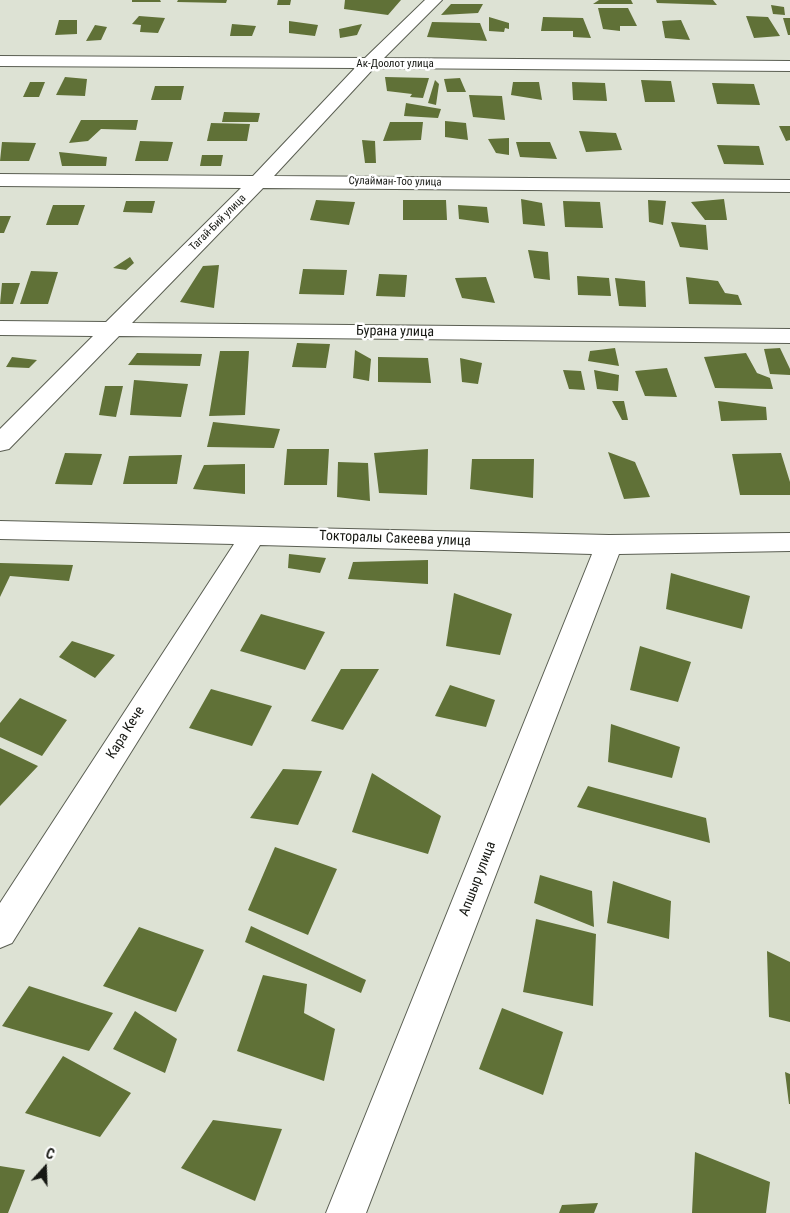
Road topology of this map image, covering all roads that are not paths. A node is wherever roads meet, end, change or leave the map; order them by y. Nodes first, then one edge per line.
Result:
1 (434, 0) edge
2 (0, 61) edge
3 (369, 64) junction
4 (790, 66) edge
5 (0, 180) edge
6 (260, 181) junction
7 (790, 186) edge
8 (0, 328) edge
9 (112, 328) junction
10 (790, 336) edge
11 (0, 443) edge
12 (0, 530) edge
13 (253, 535) junction
14 (790, 542) edge
15 (609, 545) junction
16 (0, 932) edge
17 (346, 1213) edge

1 - 3 street, Тагай-Бий улица
2 - 3 street, Ак-Доолот улица
3 - 4 street, Ак-Доолот улица
3 - 6 street, Тагай-Бий улица
5 - 6 street, Сулайман-Тоо улица
6 - 7 street, Сулайман-Тоо улица
6 - 9 street, Тагай-Бий улица
8 - 9 street, Бурана улица
9 - 10 street, Бурана улица
9 - 11 street, Тагай-Бий улица
12 - 13 street, Токторалы Сакеева улица
13 - 15 street, Токторалы Сакеева улица
13 - 16 street, Кара Кече
14 - 15 street, Токторалы Сакеева улица
15 - 17 street, Апшыр улица

